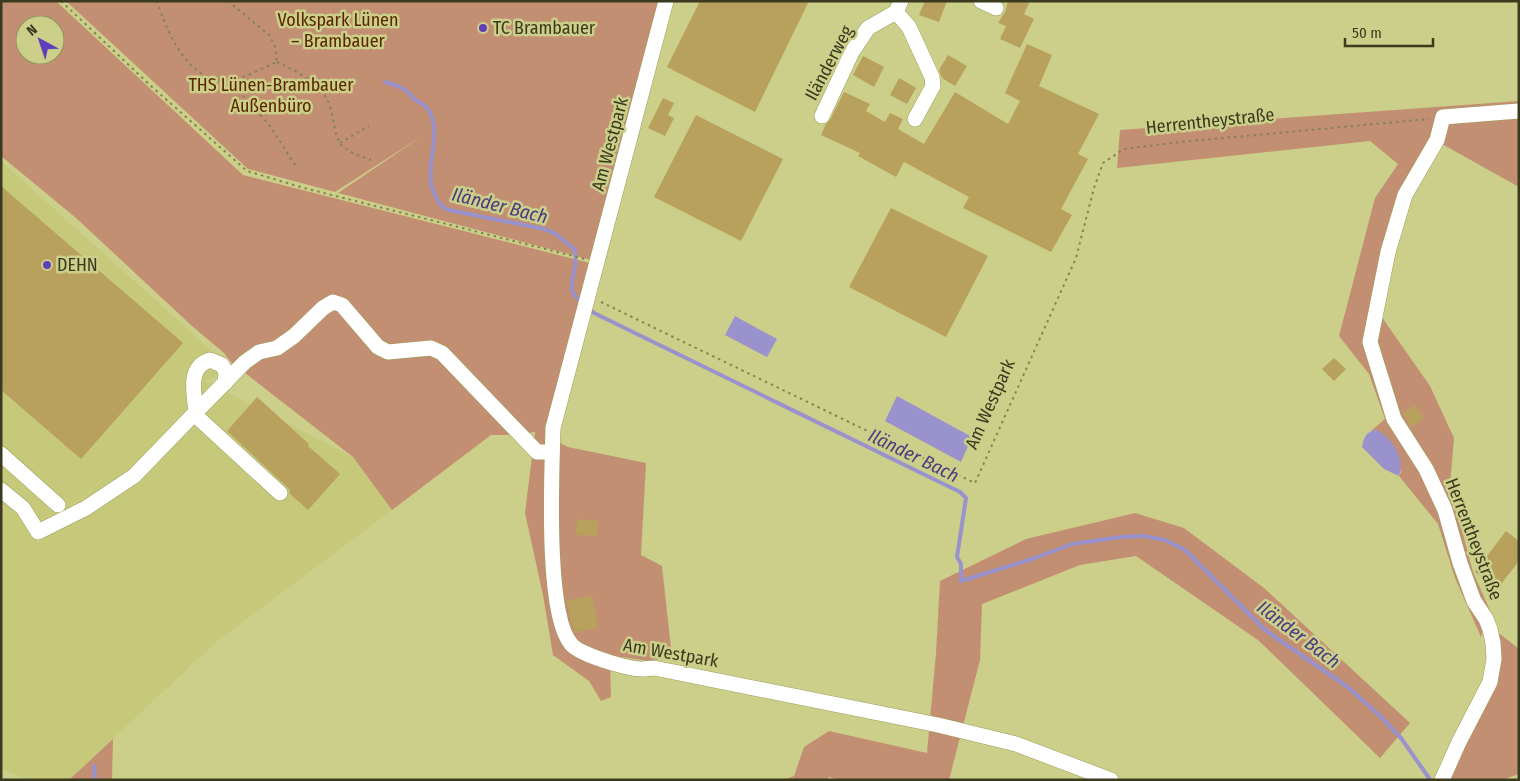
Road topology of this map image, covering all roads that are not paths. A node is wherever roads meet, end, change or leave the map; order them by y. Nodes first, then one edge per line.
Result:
1 (666, 1) edge
2 (981, 1) edge
3 (898, 7) edge
4 (996, 8) dead end
5 (1519, 111) edge
6 (822, 116) dead end
7 (915, 119) dead end
8 (225, 382) junction
9 (195, 413) junction
10 (552, 452) junction
11 (1, 454) edge
12 (1, 490) edge
13 (280, 493) dead end
14 (58, 505) dead end
15 (1111, 780) edge
16 (1442, 780) edge

1 - 10 street, Am Westpark
2 - 4 street
3 - 6 street, Iländerweg
3 - 7 street, Iländerweg
5 - 16 street, Herrentheystraße
8 - 9 street
8 - 9 street
8 - 10 street
9 - 12 street
9 - 13 street
10 - 15 street, Am Westpark
11 - 14 street

